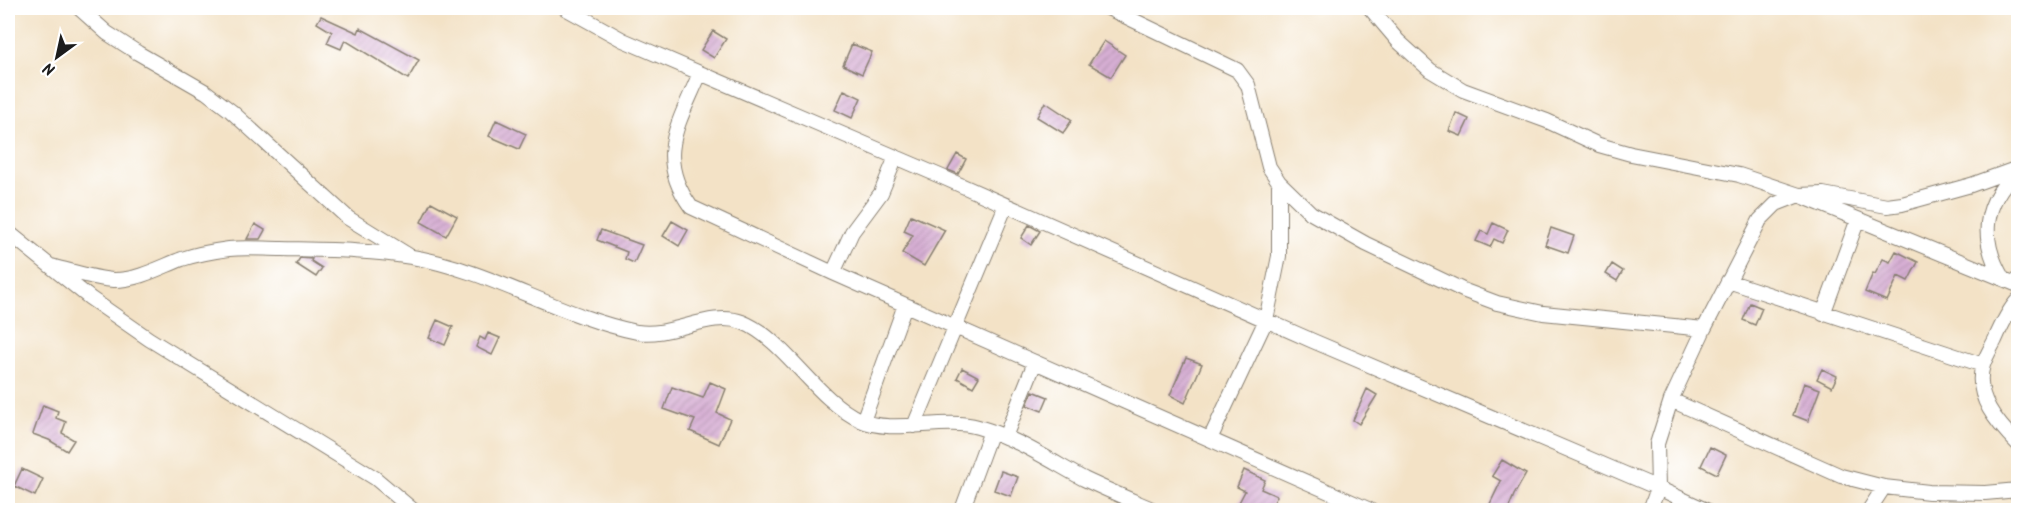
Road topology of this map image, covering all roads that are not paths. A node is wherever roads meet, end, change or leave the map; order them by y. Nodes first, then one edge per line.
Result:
1 (79, 8) edge
2 (565, 8) edge
3 (1108, 8) edge
4 (1370, 8) edge
5 (700, 73) junction
6 (896, 157) junction
7 (2019, 169) edge
8 (1279, 182) junction
9 (1799, 195) junction
10 (1006, 205) junction
11 (1858, 219) junction
12 (8, 232) edge
13 (413, 257) junction
14 (51, 266) junction
15 (833, 273) junction
16 (2003, 279) junction
17 (1728, 281) junction
18 (2019, 285) edge
19 (2019, 300) edge
20 (905, 305) junction
21 (1823, 314) junction
22 (1266, 320) junction
23 (954, 327) junction
24 (1704, 329) junction
25 (1035, 363) junction
26 (1983, 365) junction
27 (1671, 400) junction
28 (863, 422) junction
29 (914, 426) junction
30 (991, 431) junction
31 (1005, 437) junction
32 (1210, 439) junction
33 (2019, 444) edge
34 (1884, 487) junction
35 (1658, 488) junction
36 (2019, 490) edge
37 (413, 510) edge
38 (962, 510) edge
39 (1154, 510) edge
40 (1370, 510) edge
41 (1650, 510) edge
42 (1706, 510) edge
43 (1869, 510) edge

1 - 13 street
2 - 5 street
3 - 8 street
4 - 9 street
5 - 6 street
5 - 15 street
6 - 10 street
6 - 15 street
7 - 9 street
7 - 16 street
8 - 22 street
8 - 24 street
9 - 11 street
9 - 17 street
10 - 22 street
10 - 23 street
11 - 16 street
11 - 21 street
12 - 14 street
13 - 14 street
13 - 28 street
14 - 37 street
15 - 20 street
16 - 18 street
17 - 21 street
17 - 24 street
19 - 26 street
20 - 23 street
20 - 28 street
21 - 26 street
22 - 32 street
22 - 35 street
23 - 25 street
23 - 29 street
24 - 27 street
25 - 31 street
25 - 32 street
26 - 33 street
27 - 34 street
27 - 35 street
28 - 29 street
29 - 30 street
30 - 31 street
30 - 38 street
31 - 39 street
32 - 40 street
34 - 36 street
34 - 43 street
35 - 41 street
35 - 42 street

